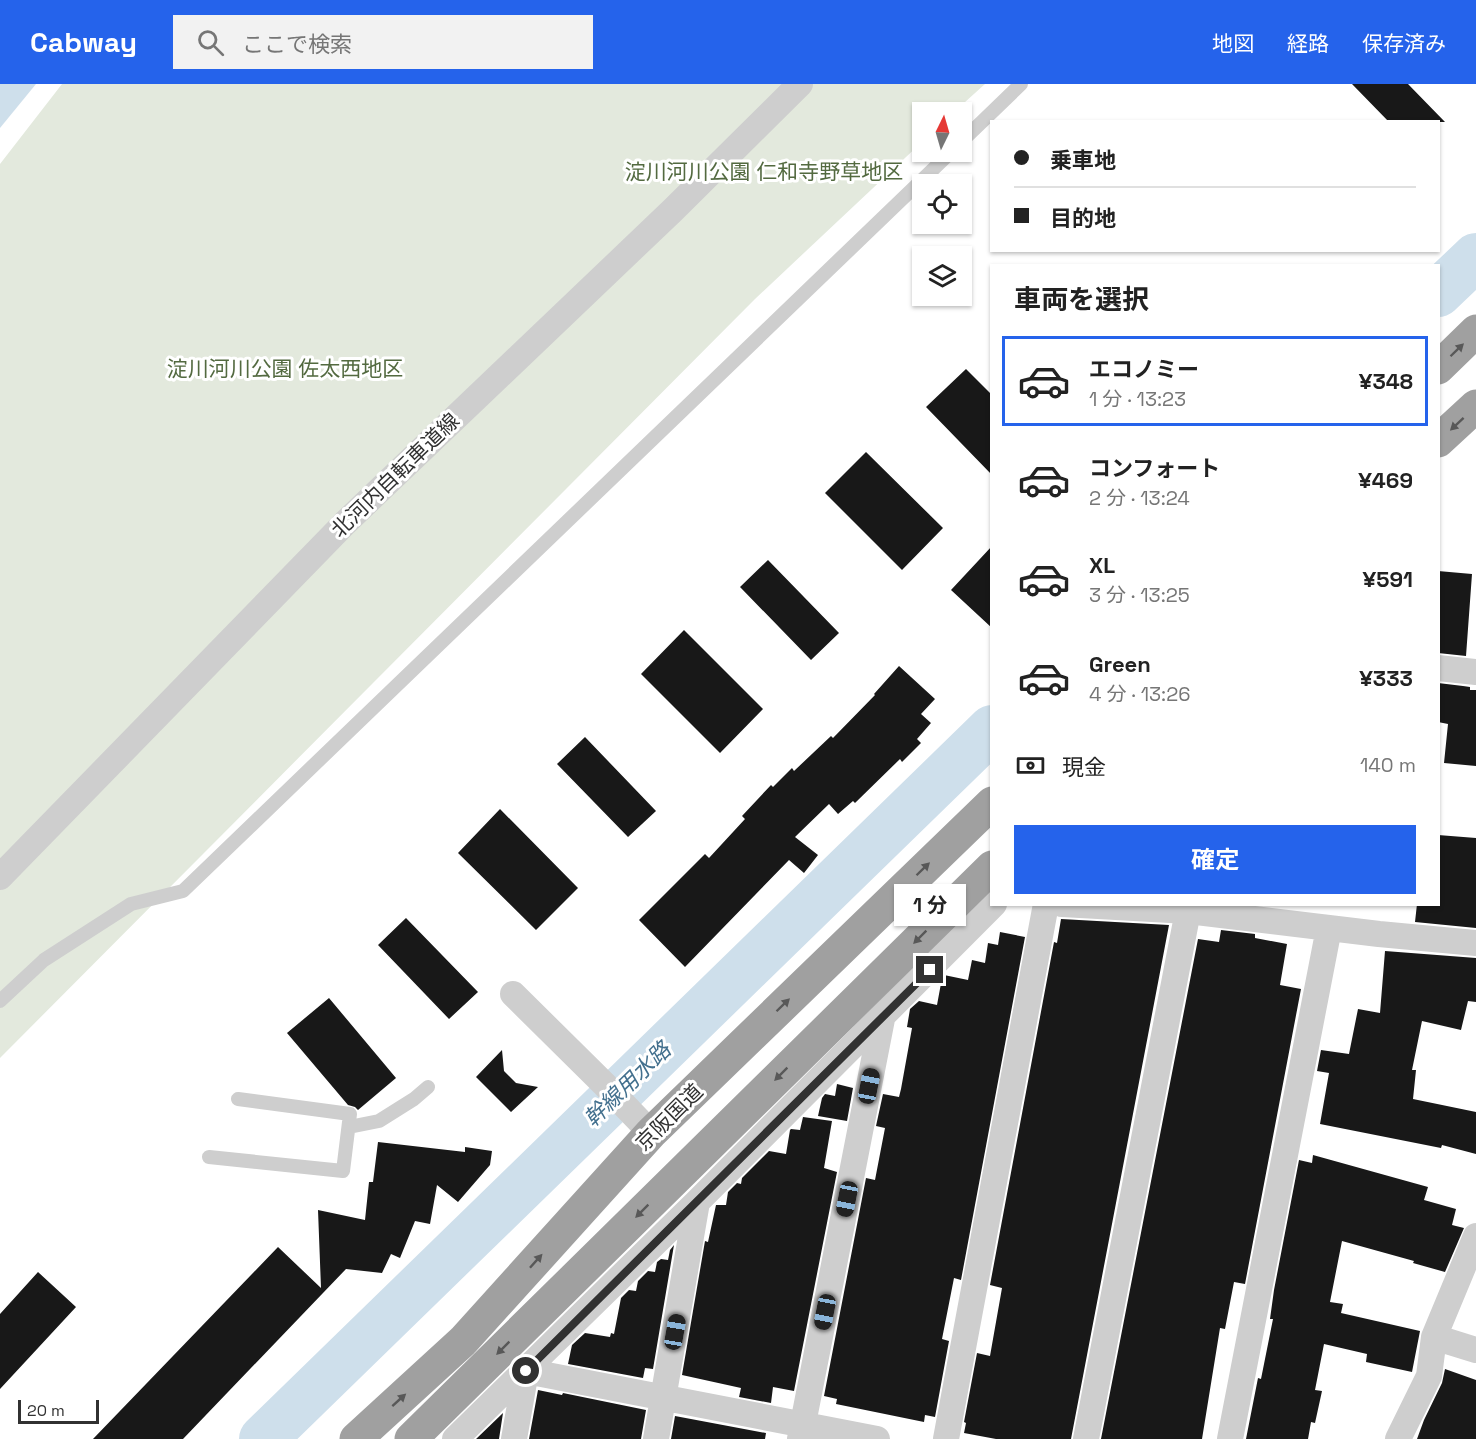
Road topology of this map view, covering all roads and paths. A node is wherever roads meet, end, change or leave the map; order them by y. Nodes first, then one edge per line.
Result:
1 (800, 84) edge
2 (1021, 84) edge
3 (972, 131) edge
4 (941, 162) edge
5 (1476, 332) edge
6 (1440, 366) edge
7 (1476, 406) edge
8 (1440, 439) edge
9 (1440, 668) edge
10 (1476, 672) edge
11 (990, 805) edge
12 (0, 877) edge
13 (988, 888) edge
14 (1047, 906) edge
15 (1098, 906) edge
16 (1188, 911) junction
17 (1329, 928) junction
18 (1476, 943) edge
19 (513, 994) dead end
20 (0, 1001) edge
21 (882, 1019) junction
22 (428, 1087) dead end
23 (238, 1099) dead end
24 (349, 1127) junction
25 (651, 1133) junction
26 (209, 1157) dead end
27 (697, 1202) junction
28 (1476, 1236) edge
29 (1434, 1337) junction
30 (1476, 1350) edge
31 (526, 1371) junction
32 (663, 1398) junction
33 (801, 1432) edge
34 (356, 1439) edge
35 (411, 1439) edge
36 (455, 1439) edge
37 (514, 1439) edge
38 (656, 1439) edge
39 (877, 1439) edge
40 (946, 1439) edge
41 (1086, 1439) edge
42 (1230, 1439) edge
43 (1398, 1439) edge

1 - 12 street, 北河内自転車道線
2 - 3 lane
4 - 20 lane
6 -> 5 highway
7 -> 8 highway
9 - 10 street
25 -> 11 highway, 京阪国道
13 - 21 street
13 -> 35 highway
14 - 40 street
15 - 16 street
16 - 17 street
16 - 41 street
17 - 18 street
17 - 42 street
19 - 25 street
21 - 27 street
21 - 33 street
22 - 24 lane
23 - 24 lane
24 - 26 lane
34 -> 25 highway, 京阪国道
27 - 31 street
27 - 32 street
28 - 29 street
29 - 30 street
29 - 43 street
31 - 32 street
31 - 36 street
31 - 37 street
32 - 33 street
32 - 38 street
33 - 39 street

